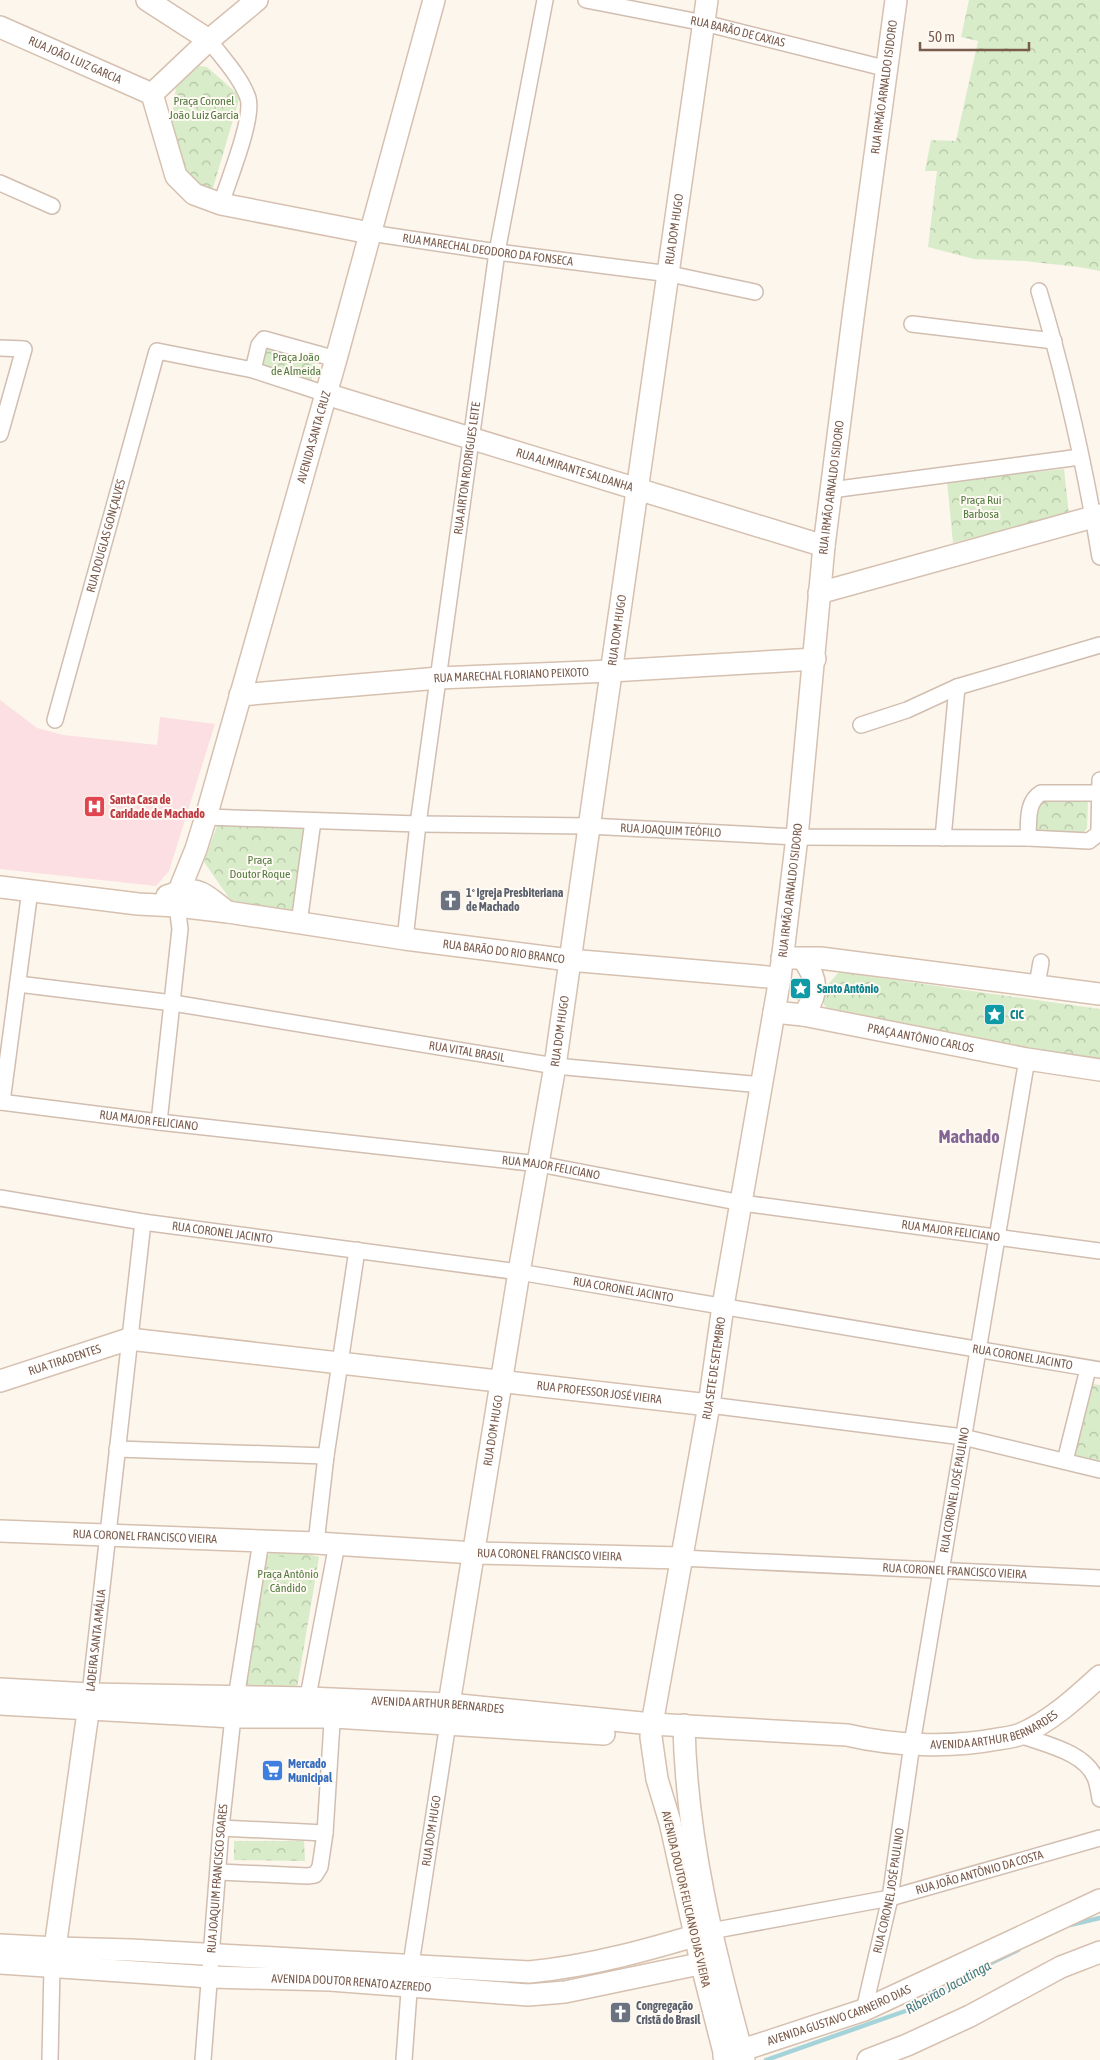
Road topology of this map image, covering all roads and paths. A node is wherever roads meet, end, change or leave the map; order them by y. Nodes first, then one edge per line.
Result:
1 (147, 0) edge
2 (257, 0) edge
3 (434, 0) edge
4 (545, 0) edge
5 (586, 0) edge
6 (707, 0) edge
7 (896, 0) edge
8 (704, 23) junction
9 (0, 27) edge
10 (209, 40) junction
11 (888, 68) junction
12 (152, 94) junction
13 (0, 183) edge
14 (221, 204) junction
15 (52, 206) dead end
16 (370, 233) junction
17 (497, 252) junction
18 (670, 274) junction
19 (1039, 290) dead end
20 (755, 292) dead end
21 (912, 324) dead end
22 (1054, 341) junction
23 (0, 348) edge
24 (336, 360) junction
25 (254, 370) junction
26 (326, 394) junction
27 (0, 434) edge
28 (471, 440) junction
29 (1080, 457) junction
30 (637, 489) junction
31 (832, 490) junction
32 (1097, 516) edge
33 (824, 546) junction
34 (1100, 557) edge
35 (820, 593) junction
36 (1100, 646) edge
37 (815, 659) junction
38 (610, 671) junction
39 (439, 678) junction
40 (957, 687) junction
41 (240, 695) junction
42 (55, 720) dead end
43 (861, 725) dead end
44 (1100, 780) edge
45 (1100, 793) edge
46 (206, 817) junction
47 (313, 821) junction
48 (418, 824) junction
49 (589, 826) junction
50 (797, 837) junction
51 (943, 838) junction
52 (1028, 838) junction
53 (0, 887) edge
54 (30, 890) junction
55 (186, 898) junction
56 (299, 923) junction
57 (405, 939) junction
58 (803, 959) junction
59 (569, 960) junction
60 (1041, 962) dead end
61 (781, 968) junction
62 (18, 984) junction
63 (1037, 985) junction
64 (1100, 994) edge
65 (173, 1003) junction
66 (774, 1012) junction
67 (803, 1015) junction
68 (1027, 1059) junction
69 (556, 1066) junction
70 (1100, 1070) edge
71 (762, 1085) junction
72 (1, 1102) edge
73 (159, 1122) junction
74 (539, 1164) junction
75 (0, 1198) edge
76 (742, 1203) junction
77 (143, 1222) junction
78 (997, 1238) junction
79 (356, 1250) junction
80 (1100, 1251) edge
81 (519, 1272) junction
82 (723, 1306) junction
83 (129, 1339) junction
84 (980, 1348) junction
85 (340, 1363) junction
86 (1094, 1369) edge
87 (0, 1381) edge
88 (501, 1382) junction
89 (709, 1404) junction
90 (963, 1437) junction
91 (117, 1449) junction
92 (326, 1456) junction
93 (1065, 1461) junction
94 (1100, 1470) edge
95 (0, 1531) edge
96 (109, 1534) junction
97 (261, 1541) junction
98 (316, 1542) junction
99 (337, 1544) junction
100 (475, 1553) junction
101 (681, 1558) junction
102 (942, 1571) junction
103 (1100, 1578) edge
104 (1100, 1676) edge
105 (0, 1689) edge
106 (90, 1702) junction
107 (0, 1704) edge
108 (234, 1707) junction
109 (306, 1708) junction
110 (333, 1708) junction
111 (449, 1714) junction
112 (652, 1731) junction
113 (684, 1732) junction
114 (1020, 1735) junction
115 (912, 1744) junction
116 (687, 1775) junction
117 (657, 1779) junction
118 (1100, 1799) edge
119 (221, 1828) junction
120 (325, 1833) junction
121 (1100, 1838) edge
122 (684, 1842) junction
123 (219, 1872) junction
124 (890, 1898) junction
125 (1100, 1900) edge
126 (703, 1934) junction
127 (0, 1945) edge
128 (130, 1950) junction
129 (1100, 1952) edge
130 (212, 1954) junction
131 (54, 1958) junction
132 (710, 1961) junction
133 (0, 1963) edge
134 (411, 1964) junction
135 (265, 1968) junction
136 (131, 1971) junction
137 (332, 1971) junction
138 (210, 1977) junction
139 (410, 1985) junction
140 (864, 2010) junction
141 (730, 2057) edge
142 (50, 2060) edge
143 (203, 2060) edge
144 (404, 2060) edge
145 (868, 2060) edge

1 - 10 street
2 - 10 street
3 - 16 street, AVENIDA SANTA CRUZ
4 - 17 street, RUA AIRTON RODRIGUES LEITE
5 - 8 street, RUA BARÃO DE CAXIAS
6 - 8 street, RUA DOM HUGO
7 - 11 street, RUA IRMÃO ARNALDO ISIDORO
8 - 11 street, RUA BARÃO DE CAXIAS
8 - 18 street, RUA DOM HUGO
9 - 12 street, RUA JOÃO LUIZ GARCIA
10 - 12 street
10 - 14 street
11 - 31 street, RUA IRMÃO ARNALDO ISIDORO
12 - 14 street
13 - 15 street
14 - 16 street, RUA MARECHAL DEODORO DA FONSECA
16 - 17 street, RUA MARECHAL DEODORO DA FONSECA
16 - 24 street, AVENIDA SANTA CRUZ
17 - 18 street, RUA MARECHAL DEODORO DA FONSECA
17 - 28 street, RUA AIRTON RODRIGUES LEITE
18 - 20 street, RUA MARECHAL DEODORO DA FONSECA
18 - 30 street, RUA DOM HUGO
19 - 22 street
21 - 22 street
22 - 29 street
23 - 27 street
24 - 25 street
24 - 26 street, AVENIDA SANTA CRUZ
25 - 26 street
25 - 42 street, RUA DOUGLAS GONÇALVES
26 - 28 street, RUA ALMIRANTE SALDANHA
26 - 41 street, AVENIDA SANTA CRUZ
28 - 30 street, RUA ALMIRANTE SALDANHA
28 - 39 street, RUA AIRTON RODRIGUES LEITE
29 - 31 street
29 - 32 street
30 - 33 street, RUA ALMIRANTE SALDANHA
30 - 38 street, RUA DOM HUGO
31 - 33 street, RUA IRMÃO ARNALDO ISIDORO
32 - 34 street
32 - 35 street
33 - 35 street, RUA IRMÃO ARNALDO ISIDORO
35 - 37 street, RUA IRMÃO ARNALDO ISIDORO
36 - 40 street
37 - 38 street, RUA MARECHAL FLORIANO PEIXOTO
37 - 50 street, RUA IRMÃO ARNALDO ISIDORO
38 - 39 street, RUA MARECHAL FLORIANO PEIXOTO
38 - 49 street, RUA DOM HUGO
39 - 41 street, RUA MARECHAL FLORIANO PEIXOTO
39 - 48 street, RUA AIRTON RODRIGUES LEITE
40 - 43 street
40 - 51 street
41 - 46 street, AVENIDA SANTA CRUZ
44 - 45 street
45 - 52 street
45 - 52 street, RUA JOAQUIM TEÓFILO
46 - 47 street
46 - 55 street
47 - 48 street, RUA JOAQUIM TEÓFILO
47 - 56 street
48 - 49 street, RUA JOAQUIM TEÓFILO
48 - 57 street, RUA AIRTON RODRIGUES LEITE
49 - 50 street, RUA JOAQUIM TEÓFILO
49 - 59 street, RUA DOM HUGO
50 - 51 street, RUA JOAQUIM TEÓFILO
50 - 61 street, RUA IRMÃO ARNALDO ISIDORO
51 - 52 street, RUA JOAQUIM TEÓFILO
53 - 54 street
54 - 55 street
54 - 62 street
55 - 56 street, RUA BARÃO DO RIO BRANCO
55 - 65 street
56 - 57 street, RUA BARÃO DO RIO BRANCO
57 - 59 street, RUA BARÃO DO RIO BRANCO
58 - 61 street
58 - 63 street
58 - 67 street
59 - 61 street, RUA BARÃO DO RIO BRANCO
59 - 69 street, RUA DOM HUGO
60 - 63 street
61 - 66 street
62 - 65 street, RUA VITAL BRASIL
62 - 72 street
63 - 64 street
65 - 69 street, RUA VITAL BRASIL
65 - 73 street
66 - 67 street, PRAÇA ANTÔNIO CARLOS
66 - 71 street, RUA SETE DE SETEMBRO
67 - 68 street, PRAÇA ANTÔNIO CARLOS
68 - 70 street, PRAÇA ANTÔNIO CARLOS
68 - 78 street, RUA CORONEL JOSÉ PAULINO
69 - 71 street, RUA VITAL BRASIL
69 - 74 street, RUA DOM HUGO
71 - 76 street, RUA SETE DE SETEMBRO
72 - 73 street, RUA MAJOR FELICIANO
73 - 74 street, RUA MAJOR FELICIANO
74 - 76 street, RUA MAJOR FELICIANO
74 - 81 street, RUA DOM HUGO
75 - 77 street, RUA CORONEL JACINTO
76 - 78 street, RUA MAJOR FELICIANO
76 - 82 street, RUA SETE DE SETEMBRO
77 - 79 street, RUA CORONEL JACINTO
77 - 83 street, LADEIRA SANTA AMÁLIA
78 - 80 street, RUA MAJOR FELICIANO
78 - 84 street, RUA CORONEL JOSÉ PAULINO
79 - 81 street, RUA CORONEL JACINTO
79 - 85 street
81 - 82 street, RUA CORONEL JACINTO
81 - 88 street, RUA DOM HUGO
82 - 84 street, RUA CORONEL JACINTO
82 - 89 street, RUA SETE DE SETEMBRO
83 - 85 street, RUA PROFESSOR JOSÉ VIEIRA
83 - 87 street, RUA TIRADENTES
83 - 91 street, LADEIRA SANTA AMÁLIA
84 - 86 street, RUA CORONEL JACINTO
84 - 90 street, RUA CORONEL JOSÉ PAULINO
85 - 88 street, RUA PROFESSOR JOSÉ VIEIRA
85 - 92 street
86 - 93 street
88 - 89 street, RUA PROFESSOR JOSÉ VIEIRA
88 - 100 street, RUA DOM HUGO
89 - 90 street, RUA PROFESSOR JOSÉ VIEIRA
89 - 101 street, RUA SETE DE SETEMBRO
90 - 93 street, RUA PROFESSOR JOSÉ VIEIRA
90 - 102 street, RUA CORONEL JOSÉ PAULINO
91 - 92 street
91 - 96 street, LADEIRA SANTA AMÁLIA
92 - 98 street
93 - 94 street, RUA PROFESSOR JOSÉ VIEIRA
95 - 96 street, RUA CORONEL FRANCISCO VIEIRA
96 - 97 street, RUA CORONEL FRANCISCO VIEIRA
96 - 106 street, LADEIRA SANTA AMÁLIA
97 - 98 street, RUA CORONEL FRANCISCO VIEIRA
97 - 108 street
98 - 99 street, RUA CORONEL FRANCISCO VIEIRA
99 - 100 street, RUA CORONEL FRANCISCO VIEIRA
99 - 109 street
100 - 101 street, RUA CORONEL FRANCISCO VIEIRA
100 - 111 street, RUA DOM HUGO
101 - 102 street, RUA CORONEL FRANCISCO VIEIRA
101 - 112 street, RUA SETE DE SETEMBRO
102 - 103 street, RUA CORONEL FRANCISCO VIEIRA
102 - 115 street, RUA CORONEL JOSÉ PAULINO
104 - 114 street, AVENIDA ARTHUR BERNARDES
105 - 106 street, AVENIDA ARTHUR BERNARDES
106 - 107 street, AVENIDA ARTHUR BERNARDES
106 - 108 street, AVENIDA ARTHUR BERNARDES
106 - 131 street, LADEIRA SANTA AMÁLIA
108 - 109 street, AVENIDA ARTHUR BERNARDES
108 - 119 street, RUA JOAQUIM FRANCISCO SOARES
109 - 110 street, AVENIDA ARTHUR BERNARDES
110 - 111 street, AVENIDA ARTHUR BERNARDES
110 - 120 street
111 - 112 street, AVENIDA ARTHUR BERNARDES
111 - 134 street, RUA DOM HUGO
112 - 113 street, AVENIDA ARTHUR BERNARDES
112 - 117 street, AVENIDA DOUTOR FELICIANO DIAS VIEIRA
113 - 115 street, AVENIDA ARTHUR BERNARDES
113 - 116 street, AVENIDA DOUTOR FELICIANO DIAS VIEIRA
114 - 115 street, AVENIDA ARTHUR BERNARDES
114 - 118 street
115 - 124 street, RUA CORONEL JOSÉ PAULINO
116 - 117 street
116 - 122 street, AVENIDA DOUTOR FELICIANO DIAS VIEIRA
117 - 122 street, AVENIDA DOUTOR FELICIANO DIAS VIEIRA
119 - 120 street
119 - 123 street, RUA JOAQUIM FRANCISCO SOARES
120 - 123 street
121 - 124 street, RUA JOÃO ANTÔNIO DA COSTA
122 - 126 street, AVENIDA DOUTOR FELICIANO DIAS VIEIRA
123 - 130 street, RUA JOAQUIM FRANCISCO SOARES
124 - 126 street, RUA JOÃO ANTÔNIO DA COSTA
124 - 140 street, RUA CORONEL JOSÉ PAULINO
125 - 140 street, AVENIDA GUSTAVO CARNEIRO DIAS
126 - 132 street, AVENIDA DOUTOR FELICIANO DIAS VIEIRA
126 - 134 street, AVENIDA DOUTOR RENATO AZEREDO
127 - 131 street, AVENIDA DOUTOR RENATO AZEREDO
128 - 130 street, AVENIDA DOUTOR RENATO AZEREDO
128 - 131 street, AVENIDA DOUTOR RENATO AZEREDO
128 - 136 street
129 - 145 street
130 - 135 street, AVENIDA DOUTOR RENATO AZEREDO
130 - 138 street, RUA JOAQUIM FRANCISCO SOARES
131 - 133 street, AVENIDA DOUTOR RENATO AZEREDO
131 - 136 street, AVENIDA DOUTOR RENATO AZEREDO
131 - 142 street, LADEIRA SANTA AMÁLIA
132 - 139 street, AVENIDA DOUTOR RENATO AZEREDO
132 - 141 street, AVENIDA DOUTOR FELICIANO DIAS VIEIRA
134 - 137 street, AVENIDA DOUTOR RENATO AZEREDO
134 - 139 street, RUA DOM HUGO
135 - 137 street, AVENIDA DOUTOR RENATO AZEREDO
135 - 138 street, AVENIDA DOUTOR RENATO AZEREDO
136 - 138 street, AVENIDA DOUTOR RENATO AZEREDO
137 - 139 street, AVENIDA DOUTOR RENATO AZEREDO
138 - 143 street, RUA JOAQUIM FRANCISCO SOARES
139 - 144 street, RUA DOM HUGO
140 - 141 street, AVENIDA GUSTAVO CARNEIRO DIAS

